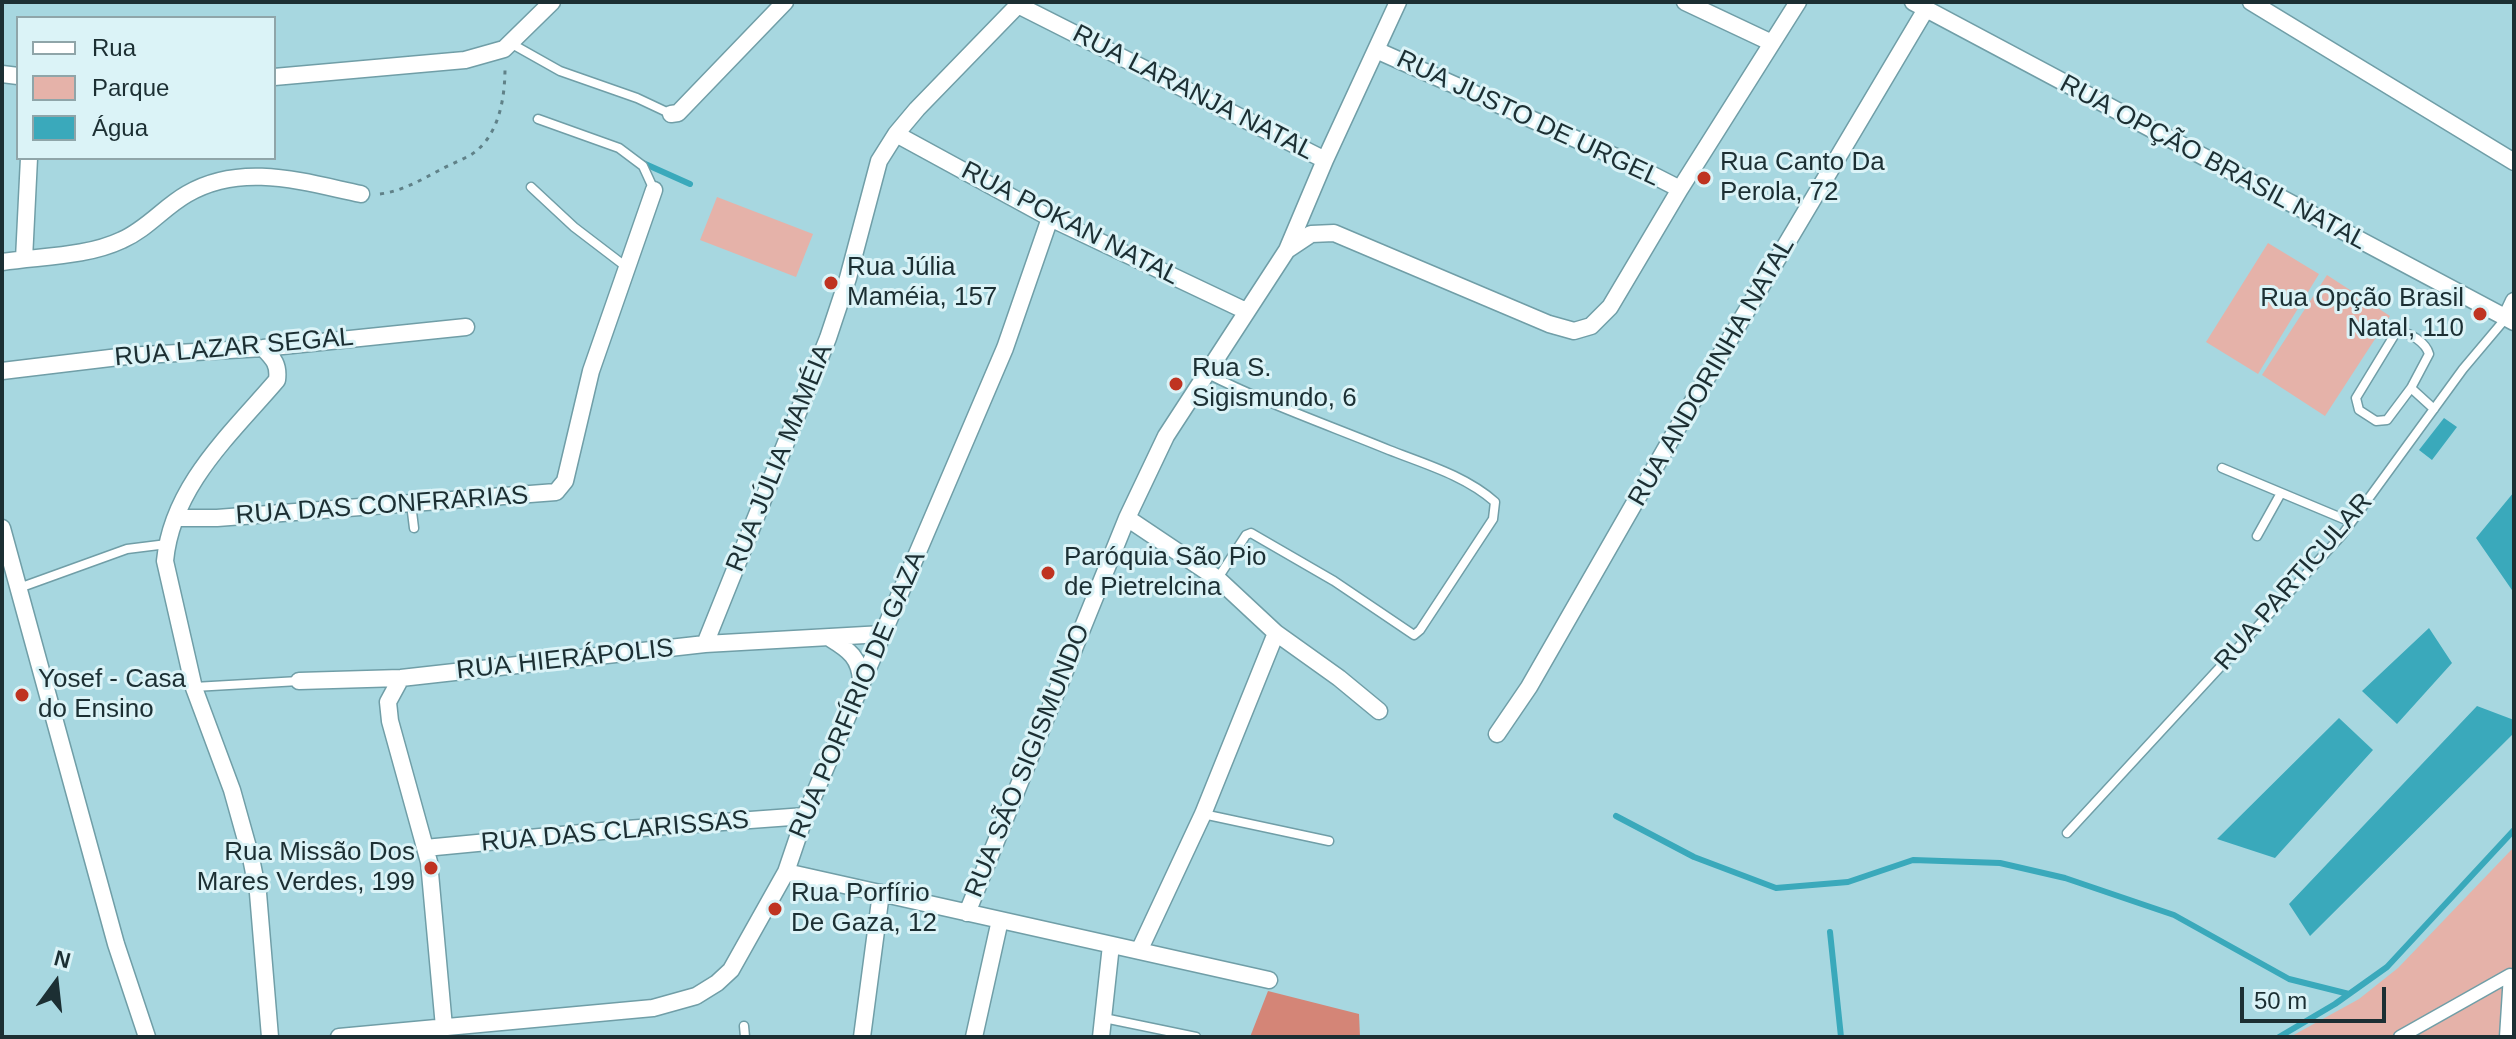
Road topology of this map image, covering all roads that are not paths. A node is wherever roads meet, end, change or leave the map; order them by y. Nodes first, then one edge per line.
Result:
1 (552, 2) edge
2 (785, 2) edge
3 (1398, 2) edge
4 (1685, 2) edge
5 (1798, 2) edge
6 (2251, 2) edge
7 (1020, 3) edge
8 (1920, 6) edge
9 (1772, 43) junction
10 (508, 46) junction
11 (1376, 50) junction
12 (276, 77) edge
13 (671, 114) joint
14 (538, 119) dead end
15 (896, 134) junction
16 (29, 160) edge
17 (1325, 160) junction
18 (2514, 162) edge
19 (531, 187) dead end
20 (1680, 189) junction
21 (654, 190) joint
22 (361, 194) road end
23 (1050, 218) junction
24 (1287, 250) junction
25 (24, 259) junction
26 (2, 262) edge
27 (629, 269) junction
28 (2514, 301) edge
29 (1246, 311) junction
30 (2510, 320) edge
31 (466, 327) dead end
32 (263, 348) junction
33 (2, 371) edge
34 (1206, 373) junction
35 (2411, 388) junction
36 (2434, 409) junction
37 (2222, 468) dead end
38 (2281, 493) junction
39 (411, 504) junction
40 (176, 518) junction
41 (1127, 518) junction
42 (2351, 522) junction
43 (2, 528) edge
44 (414, 528) dead end
45 (2257, 536) dead end
46 (167, 544) junction
47 (1218, 579) junction
48 (19, 588) junction
49 (1276, 633) junction
50 (883, 634) junction
51 (831, 639) junction
52 (705, 644) junction
53 (401, 678) junction
54 (299, 681) joint
55 (861, 683) junction
56 (194, 688) junction
57 (1379, 711) dead end
58 (1497, 734) dead end
59 (1203, 814) junction
60 (805, 816) junction
61 (2067, 833) dead end
62 (1329, 841) dead end
63 (425, 848) junction
64 (786, 872) junction
65 (881, 893) junction
66 (967, 913) junction
67 (1000, 920) junction
68 (1111, 945) junction
69 (1139, 951) junction
70 (2512, 972) edge
71 (1269, 980) dead end
72 (1104, 1018) junction
73 (744, 1026) dead end
74 (444, 1027) junction
75 (499, 1029) edge
76 (147, 1037) edge
77 (270, 1037) edge
78 (339, 1037) edge
79 (745, 1037) edge
80 (862, 1037) edge
81 (974, 1037) edge
82 (1101, 1037) edge
83 (1196, 1037) edge
84 (2400, 1037) edge
85 (2506, 1037) edge

1 - 10 street
2 - 13 street
3 - 11 street, RUA SÃO SIGISMUNDO
4 - 9 street
5 - 9 street
6 - 18 street
7 - 15 street, RUA JÚLIA MAMÉIA
7 - 17 street, RUA LARANJA NATAL
8 - 30 street, RUA OPÇÃO BRASIL NATAL
8 - 58 street, RUA ANDORINHA NATAL
9 - 20 street
10 - 12 street
10 - 13 lane
11 - 17 street, RUA SÃO SIGISMUNDO
11 - 20 street, RUA JUSTO DE URGEL
14 - 21 lane
15 - 23 street, RUA POKAN NATAL
15 - 52 street, RUA JÚLIA MAMÉIA
16 - 25 street
17 - 24 street, RUA SÃO SIGISMUNDO
19 - 27 lane
20 - 24 street
21 - 27 street, RUA DAS CONFRARIAS
22 - 25 street
23 - 29 street, RUA POKAN NATAL
23 - 50 street, RUA PORFÍRIO DE GAZA
24 - 29 street, RUA SÃO SIGISMUNDO
25 - 26 street
27 - 39 street, RUA DAS CONFRARIAS
28 - 30 street
29 - 34 street, RUA SÃO SIGISMUNDO
30 - 36 lane, RUA PARTICULAR
31 - 32 street, RUA LAZAR SEGAL
32 - 33 street, RUA LAZAR SEGAL
32 - 40 street
34 - 41 street, RUA SÃO SIGISMUNDO
34 - 47 lane
35 - 35 lane
35 - 36 lane
36 - 42 lane, RUA PARTICULAR
37 - 38 lane
38 - 42 lane
38 - 45 lane
39 - 40 street, RUA DAS CONFRARIAS
39 - 44 lane
40 - 46 street
41 - 47 street
41 - 66 street, RUA SÃO SIGISMUNDO
42 - 61 lane, RUA PARTICULAR
43 - 48 street
46 - 48 lane
46 - 56 street
47 - 49 street
48 - 76 street
49 - 57 street
49 - 59 street
50 - 51 street, RUA HIERÁPOLIS
50 - 55 street, RUA PORFÍRIO DE GAZA
51 - 52 street, RUA HIERÁPOLIS
51 - 55 street
52 - 53 street, RUA HIERÁPOLIS
53 - 54 street, RUA HIERÁPOLIS
53 - 63 street
54 - 56 lane
55 - 60 street, RUA PORFÍRIO DE GAZA
56 - 77 street
59 - 62 lane
59 - 69 street
60 - 63 street, RUA DAS CLARISSAS
60 - 64 street, RUA PORFÍRIO DE GAZA
63 - 74 street
64 - 65 street
64 - 75 street, RUA PORFÍRIO DE GAZA
65 - 66 street
65 - 80 street
66 - 67 street
67 - 68 street
67 - 81 street
68 - 69 street
68 - 72 street
69 - 71 street
70 - 84 street
70 - 85 street
72 - 82 street
72 - 83 lane
73 - 79 lane
74 - 75 street, RUA PORFÍRIO DE GAZA
74 - 78 street, RUA PORFÍRIO DE GAZA

